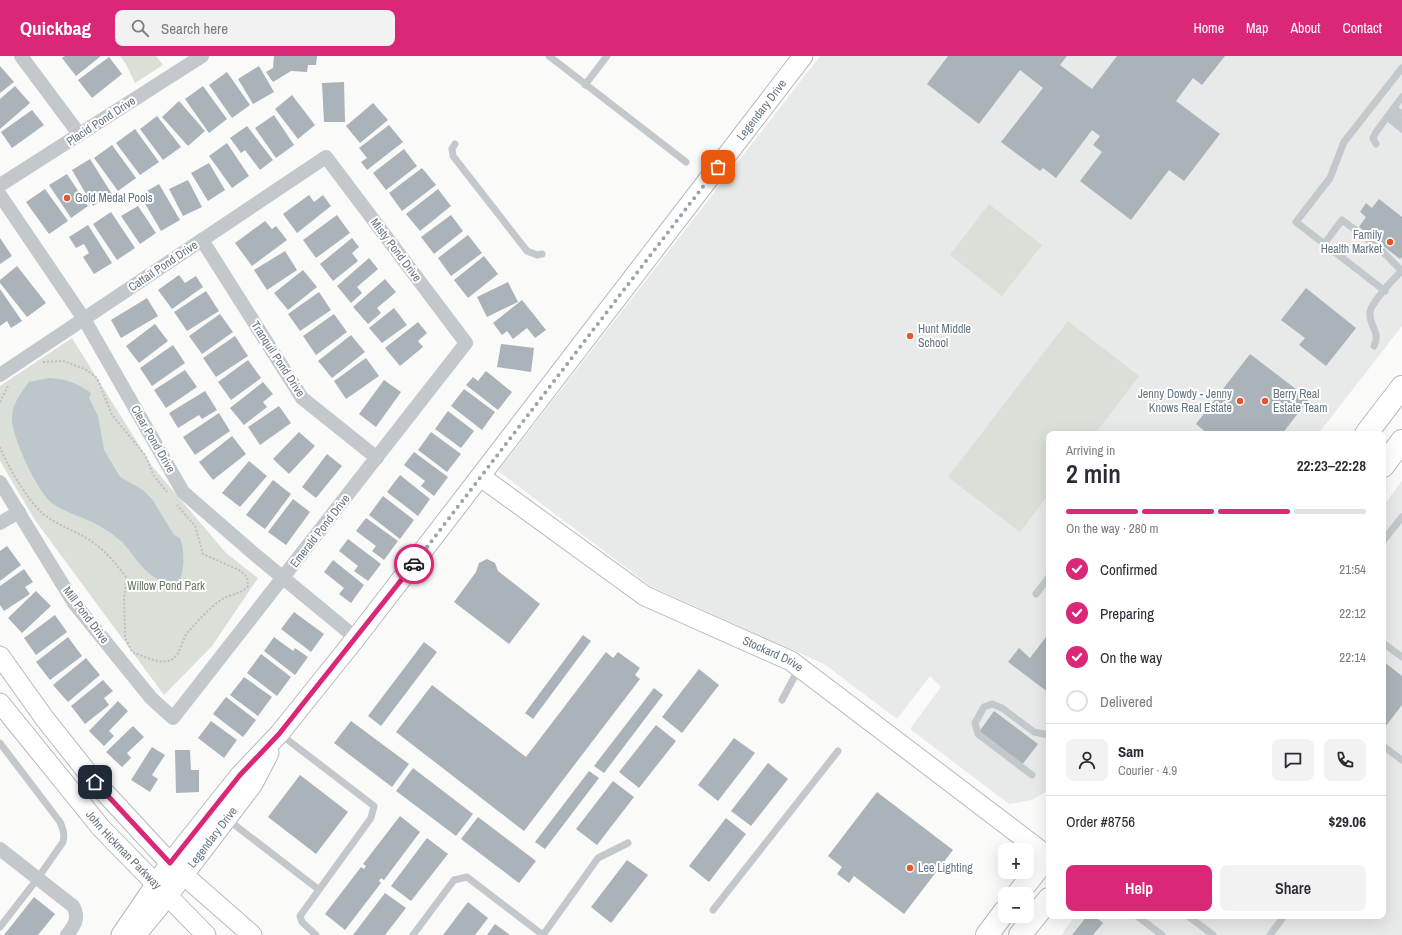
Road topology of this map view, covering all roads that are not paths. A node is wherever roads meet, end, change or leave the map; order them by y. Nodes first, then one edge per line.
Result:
1 (21, 56) edge
2 (202, 56) edge
3 (549, 56) edge
4 (607, 56) edge
5 (803, 56) edge
6 (1402, 68) edge
7 (585, 85) junction
8 (1397, 105) edge
9 (1402, 114) edge
10 (1402, 122) edge
11 (1402, 129) edge
12 (79, 134) junction
13 (455, 144) dead end
14 (1376, 144) dead end
15 (326, 158) joint
16 (686, 162) dead end
17 (0, 185) edge
18 (0, 195) edge
19 (202, 240) junction
20 (1324, 244) junction
21 (542, 254) dead end
22 (1402, 271) edge
23 (1385, 291) junction
24 (84, 319) junction
25 (466, 343) joint
26 (1374, 346) dead end
27 (0, 375) edge
28 (1402, 387) edge
29 (1368, 431) edge
30 (1402, 441) edge
31 (377, 458) junction
32 (1386, 462) edge
33 (481, 477) junction
34 (1, 487) edge
35 (19, 512) junction
36 (1402, 516) edge
37 (0, 523) edge
38 (1386, 537) edge
39 (284, 578) junction
40 (1046, 580) edge
41 (1036, 594) dead end
42 (356, 638) junction
43 (1386, 645) edge
44 (0, 656) edge
45 (1402, 657) edge
46 (800, 667) junction
47 (782, 700) dead end
48 (0, 703) edge
49 (173, 718) joint
50 (279, 734) junction
51 (1046, 734) edge
52 (0, 743) edge
53 (1386, 748) edge
54 (838, 751) dead end
55 (1402, 760) edge
56 (1032, 775) dead end
57 (227, 818) junction
58 (628, 843) dead end
59 (0, 849) edge
60 (1046, 854) edge
61 (1046, 859) edge
62 (170, 863) junction
63 (184, 875) junction
64 (38, 878) junction
65 (1024, 887) edge
66 (318, 889) junction
67 (161, 891) junction
68 (1046, 903) edge
69 (713, 910) dead end
70 (1141, 919) edge
71 (1192, 919) edge
72 (1282, 919) edge
73 (998, 920) edge
74 (1, 924) edge
75 (66, 935) edge
76 (120, 935) edge
77 (136, 935) edge
78 (206, 935) edge
79 (252, 935) edge
80 (316, 935) edge
81 (413, 935) edge
82 (543, 935) edge
83 (987, 935) edge
84 (1020, 935) edge
85 (1162, 935) edge
86 (1213, 935) edge
87 (1270, 935) edge

1 - 12 street
2 - 12 street, Placid Pond Drive
3 - 7 lane
4 - 7 lane
5 - 33 street, Legendary Drive
6 - 20 lane
7 - 16 lane
8 - 9 lane
8 - 10 lane
8 - 11 lane
8 - 14 lane
12 - 17 street, Placid Pond Drive
13 - 21 lane
15 - 19 street, Cattail Pond Drive
15 - 25 street, Misty Pond Drive
18 - 24 street, Clear Pond Drive
19 - 24 street, Cattail Pond Drive
19 - 31 street, Tranquil Pond Drive
20 - 22 lane
20 - 23 lane
22 - 23 lane
23 - 26 lane
24 - 27 street, Cattail Pond Drive
24 - 39 street, Clear Pond Drive
25 - 31 street, Emerald Pond Drive
28 - 29 main road
30 - 32 main road
31 - 39 street, Emerald Pond Drive
33 - 42 street, Legendary Drive
33 - 46 street, Stockard Drive
34 - 35 street, Mill Pond Drive
35 - 37 street
35 - 49 street, Mill Pond Drive
36 - 38 lane
39 - 42 street, Clear Pond Drive
39 - 49 street, Emerald Pond Drive
40 - 41 lane
42 - 50 street, Legendary Drive
43 - 45 lane
44 - 62 street
46 - 47 lane
46 - 60 street, Stockard Drive
48 - 67 street, John Hickman Parkway
50 - 57 street, Legendary Drive
50 - 62 street, Legendary Drive
50 - 66 lane
51 - 56 lane
52 - 64 lane
53 - 55 lane
54 - 69 lane
57 - 63 street, Legendary Drive
57 - 66 lane
58 - 82 lane
59 - 64 street
61 - 65 main road
62 - 63 street
62 - 67 street, Legendary Drive
63 - 67 street, Legendary Drive
63 - 79 street
64 - 74 lane
64 - 75 street
66 - 80 lane
67 - 76 street, Legendary Drive
67 - 77 street, Legendary Drive
67 - 78 street, John Hickman Parkway
68 - 84 main road
70 - 85 lane
71 - 86 lane
72 - 87 lane
73 - 83 main road
81 - 82 lane

